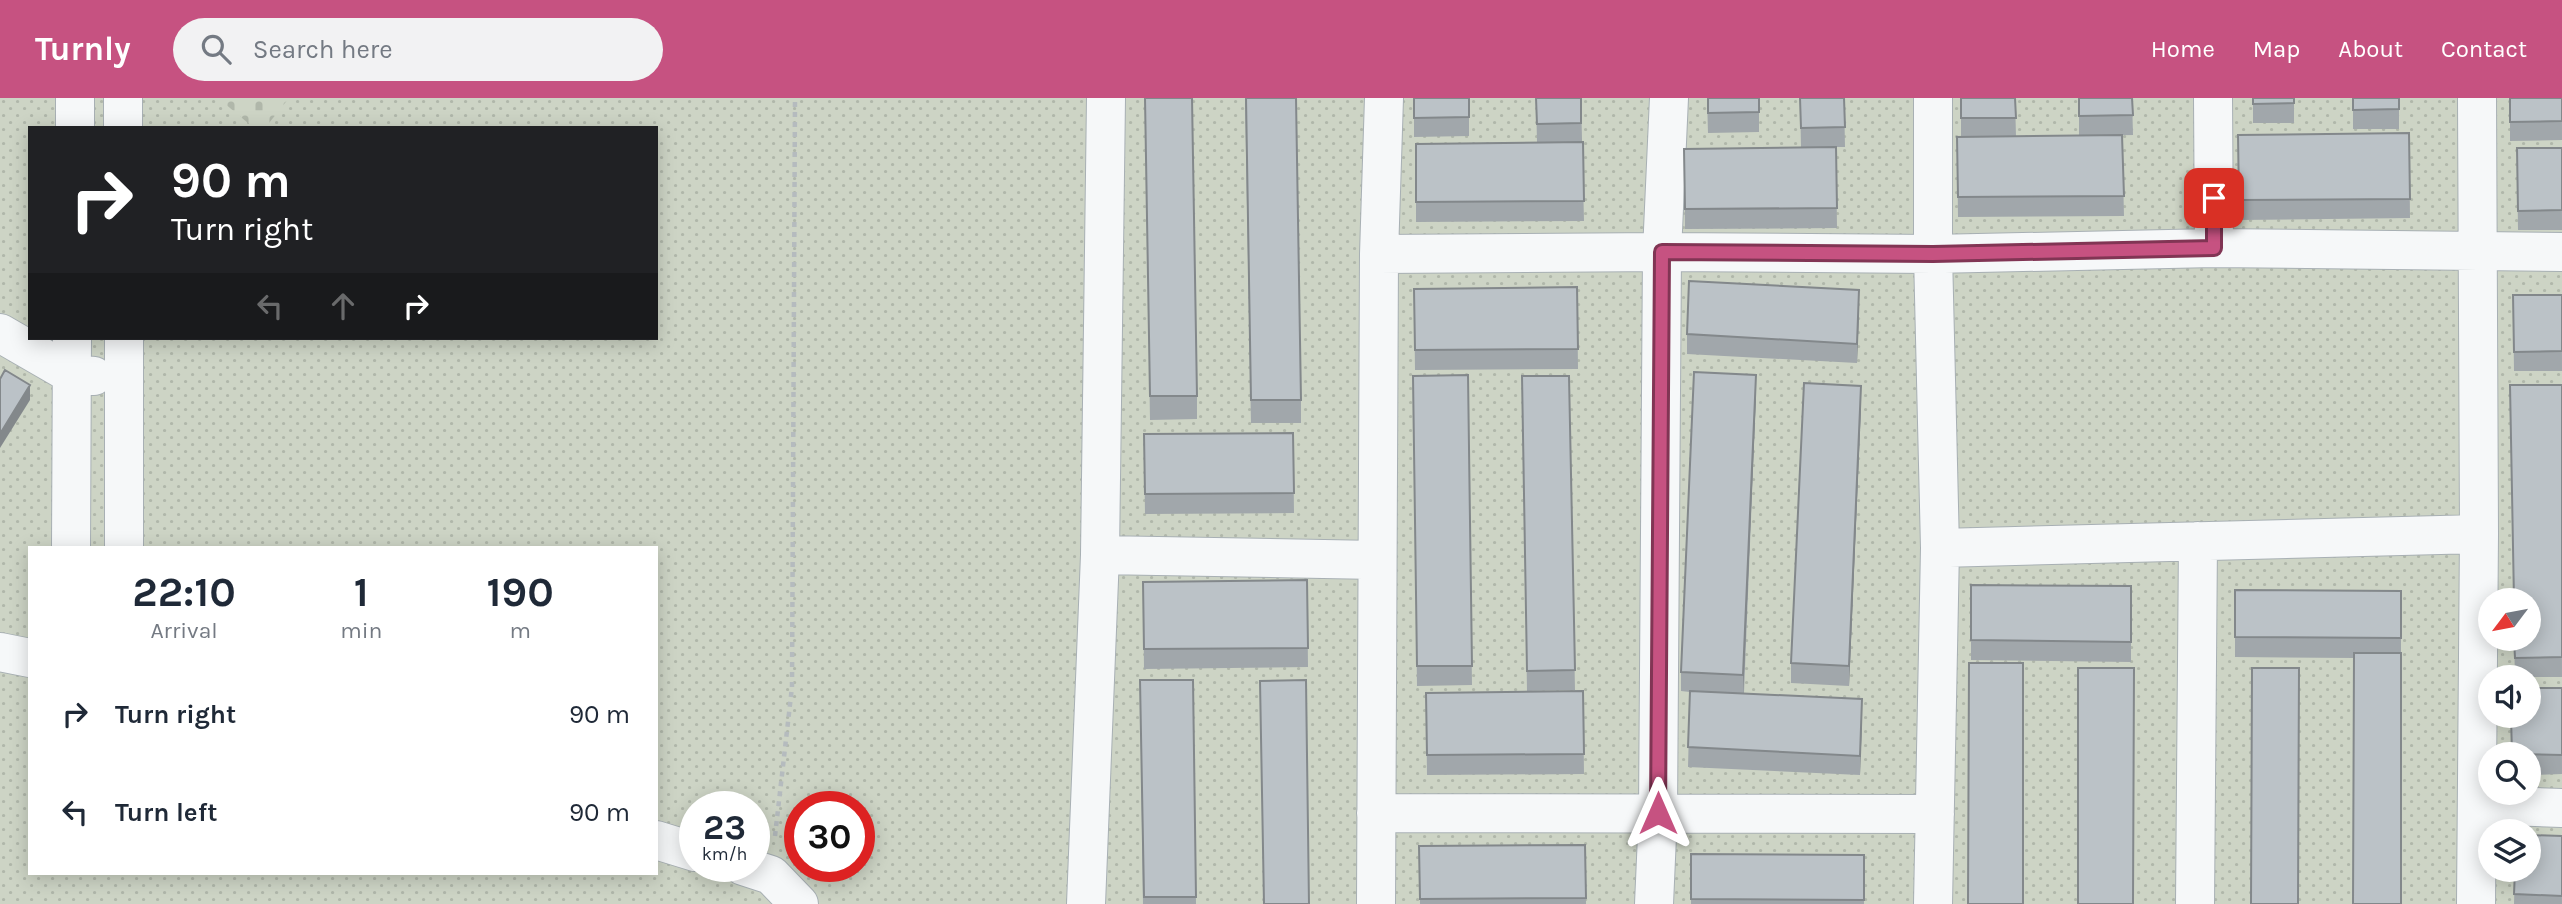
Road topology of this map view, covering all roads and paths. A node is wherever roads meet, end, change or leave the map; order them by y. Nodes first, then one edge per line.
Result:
1 (75, 98) edge
2 (123, 98) edge
3 (794, 98) edge
4 (1107, 98) edge
5 (1384, 98) edge
6 (1669, 98) edge
7 (1933, 98) edge
8 (2213, 98) edge
9 (2477, 98) edge
10 (75, 126) edge
11 (124, 126) edge
12 (2214, 248) junction
13 (1662, 252) junction
14 (2562, 252) edge
15 (2477, 253) junction
16 (1379, 254) junction
17 (1933, 254) junction
18 (0, 333) edge
19 (124, 340) edge
20 (72, 356) edge
21 (124, 380) junction
22 (2479, 534) junction
23 (2198, 541) junction
24 (71, 546) edge
25 (124, 546) edge
26 (1940, 548) junction
27 (1100, 555) junction
28 (1377, 560) junction
29 (0, 652) edge
30 (28, 658) edge
31 (770, 802) edge
32 (2477, 805) junction
33 (2562, 808) edge
34 (1376, 813) junction
35 (1658, 813) junction
36 (1935, 814) junction
37 (658, 841) edge
38 (679, 847) edge
39 (770, 881) edge
40 (799, 904) edge
41 (1086, 904) edge
42 (1376, 904) edge
43 (1654, 904) edge
44 (1933, 904) edge
45 (2195, 904) edge
46 (2476, 904) edge

1 - 10 street
2 - 11 street
3 - 31 path
4 - 27 street
5 - 16 street
6 - 13 street
7 - 17 street
8 - 12 street
9 - 15 street
12 - 15 street
12 - 17 street
13 - 16 street
13 - 17 street
13 - 35 street
14 - 15 street
15 - 22 street
16 - 28 street
17 - 26 street
18 - 20 street
19 - 21 street
20 - 21 street
20 - 24 street
21 - 25 street
22 - 23 street
22 - 32 street
23 - 26 street
23 - 45 street
26 - 36 street
27 - 28 street
27 - 41 street
28 - 34 street
29 - 30 street
32 - 33 street
32 - 46 street
34 - 35 street
34 - 42 street
35 - 36 street
35 - 43 street
36 - 44 street
37 - 38 street
39 - 40 street

